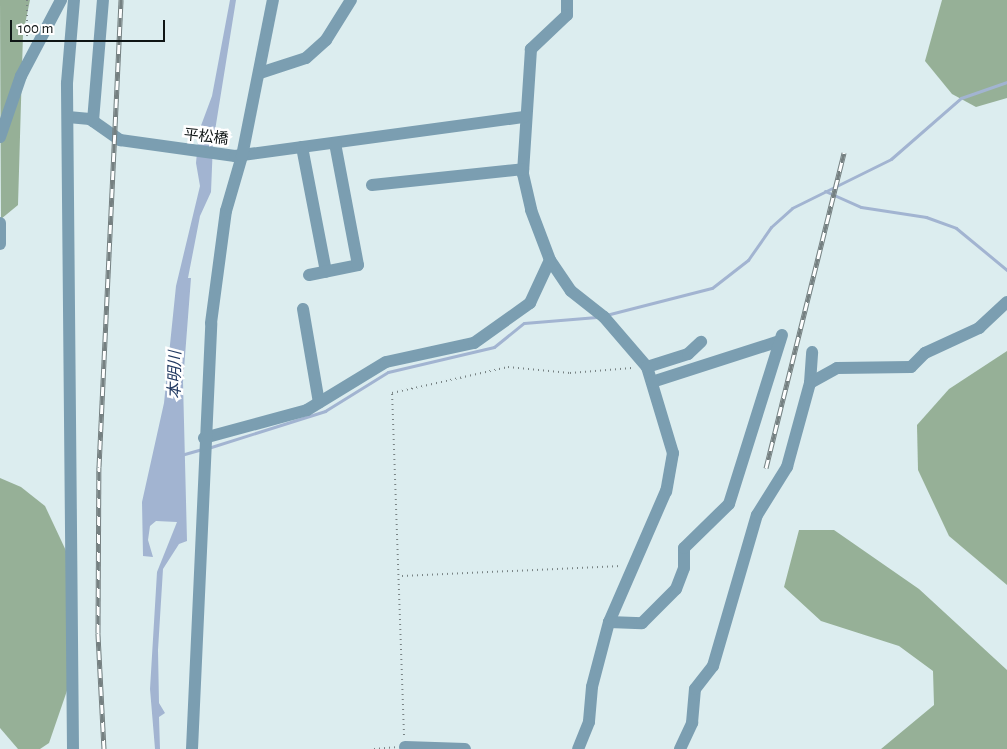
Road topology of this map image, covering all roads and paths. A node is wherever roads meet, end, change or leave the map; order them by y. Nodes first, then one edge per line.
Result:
1 (27, 0) edge
2 (61, 0) edge
3 (74, 0) edge
4 (103, 0) edge
5 (273, 0) edge
6 (351, 0) edge
7 (567, 0) edge
8 (32, 53) junction
9 (260, 73) junction
10 (68, 117) junction
11 (524, 117) junction
12 (93, 121) junction
13 (0, 137) edge
14 (335, 143) junction
15 (302, 147) junction
16 (238, 156) junction
17 (523, 169) junction
18 (372, 185) dead end
19 (0, 223) edge
20 (0, 244) edge
21 (550, 260) junction
22 (326, 272) junction
23 (309, 275) dead end
24 (1007, 302) edge
25 (303, 308) dead end
26 (701, 342) dead end
27 (812, 352) dead end
28 (647, 367) junction
29 (652, 382) junction
30 (810, 383) junction
31 (319, 403) junction
32 (204, 440) junction
33 (633, 570) junction
34 (402, 576) junction
35 (609, 622) junction
36 (405, 747) junction
37 (74, 749) edge
38 (192, 749) edge
39 (374, 749) edge
40 (465, 749) edge
41 (578, 749) edge
42 (680, 749) edge

1 - 8 path
2 - 8 street
3 - 10 street
4 - 12 street
5 - 9 street
6 - 9 street
7 - 11 street
8 - 13 street
9 - 16 street
10 - 12 street
10 - 37 street
11 - 14 street, 平松橋
11 - 17 street
12 - 16 street, 平松橋
14 - 15 street, 平松橋
14 - 22 street
15 - 16 street, 平松橋
15 - 22 street
16 - 32 street
17 - 18 street
17 - 21 street
19 - 20 street
21 - 28 street
21 - 31 street
22 - 23 street
24 - 30 street
25 - 31 street
26 - 28 street
27 - 30 street
28 - 29 street
28 - 34 path
29 - 33 street
29 - 35 street
30 - 42 street
31 - 32 street
32 - 38 street
33 - 34 path
33 - 35 street
34 - 36 path
35 - 41 street
36 - 39 path
36 - 40 street

